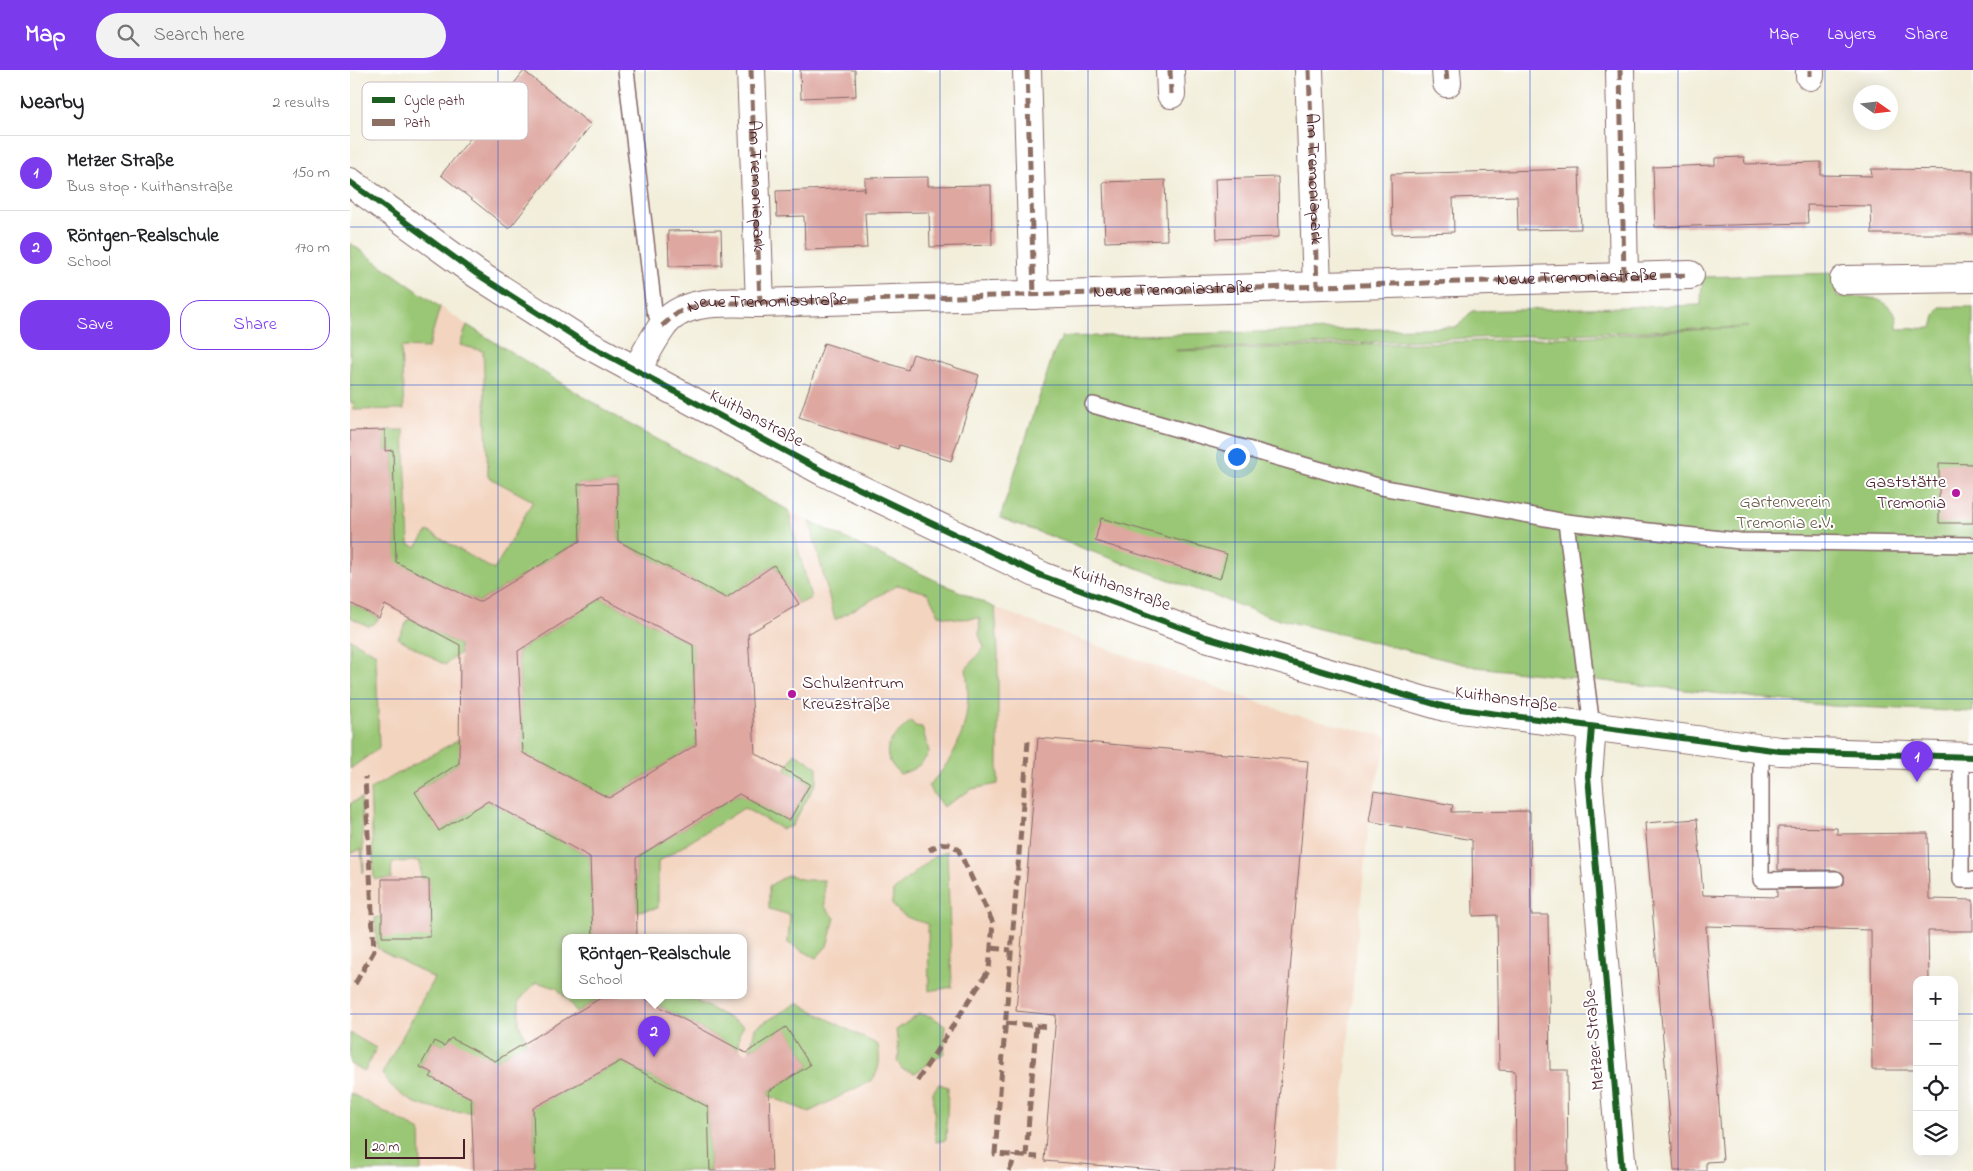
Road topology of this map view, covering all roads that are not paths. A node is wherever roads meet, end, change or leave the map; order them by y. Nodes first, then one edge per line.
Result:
1 (626, 70) edge
2 (751, 70) edge
3 (1027, 70) edge
4 (1309, 70) edge
5 (1620, 70) edge
6 (350, 182) edge
7 (1690, 276) dead end
8 (1624, 277) junction
9 (1973, 278) edge
10 (1844, 280) dead end
11 (1317, 286) junction
12 (1034, 294) junction
13 (760, 303) junction
14 (662, 326) junction
15 (636, 371) junction
16 (1093, 406) dead end
17 (1566, 522) junction
18 (1973, 545) edge
19 (1592, 728) junction
20 (1761, 748) junction
21 (1967, 757) edge
22 (1836, 879) dead end
23 (1973, 880) edge
24 (1622, 1171) edge

1 - 14 lane
2 - 13 street, Am Tremoniapark
3 - 12 street
4 - 11 street, Am Tremoniapark
5 - 8 street
6 - 15 street, Kuithanstraße
7 - 8 street, Neue Tremoniastraße
8 - 11 street, Neue Tremoniastraße
9 - 10 street
11 - 12 street, Neue Tremoniastraße
12 - 13 street, Neue Tremoniastraße
13 - 14 street, Neue Tremoniastraße
14 - 15 street
15 - 19 street, Kuithanstraße
16 - 17 lane
17 - 18 lane
17 - 19 lane
19 - 20 street, Kuithanstraße
19 - 24 street, Metzer Straße
20 - 21 street, Kuithanstraße
20 - 22 lane
21 - 23 lane

